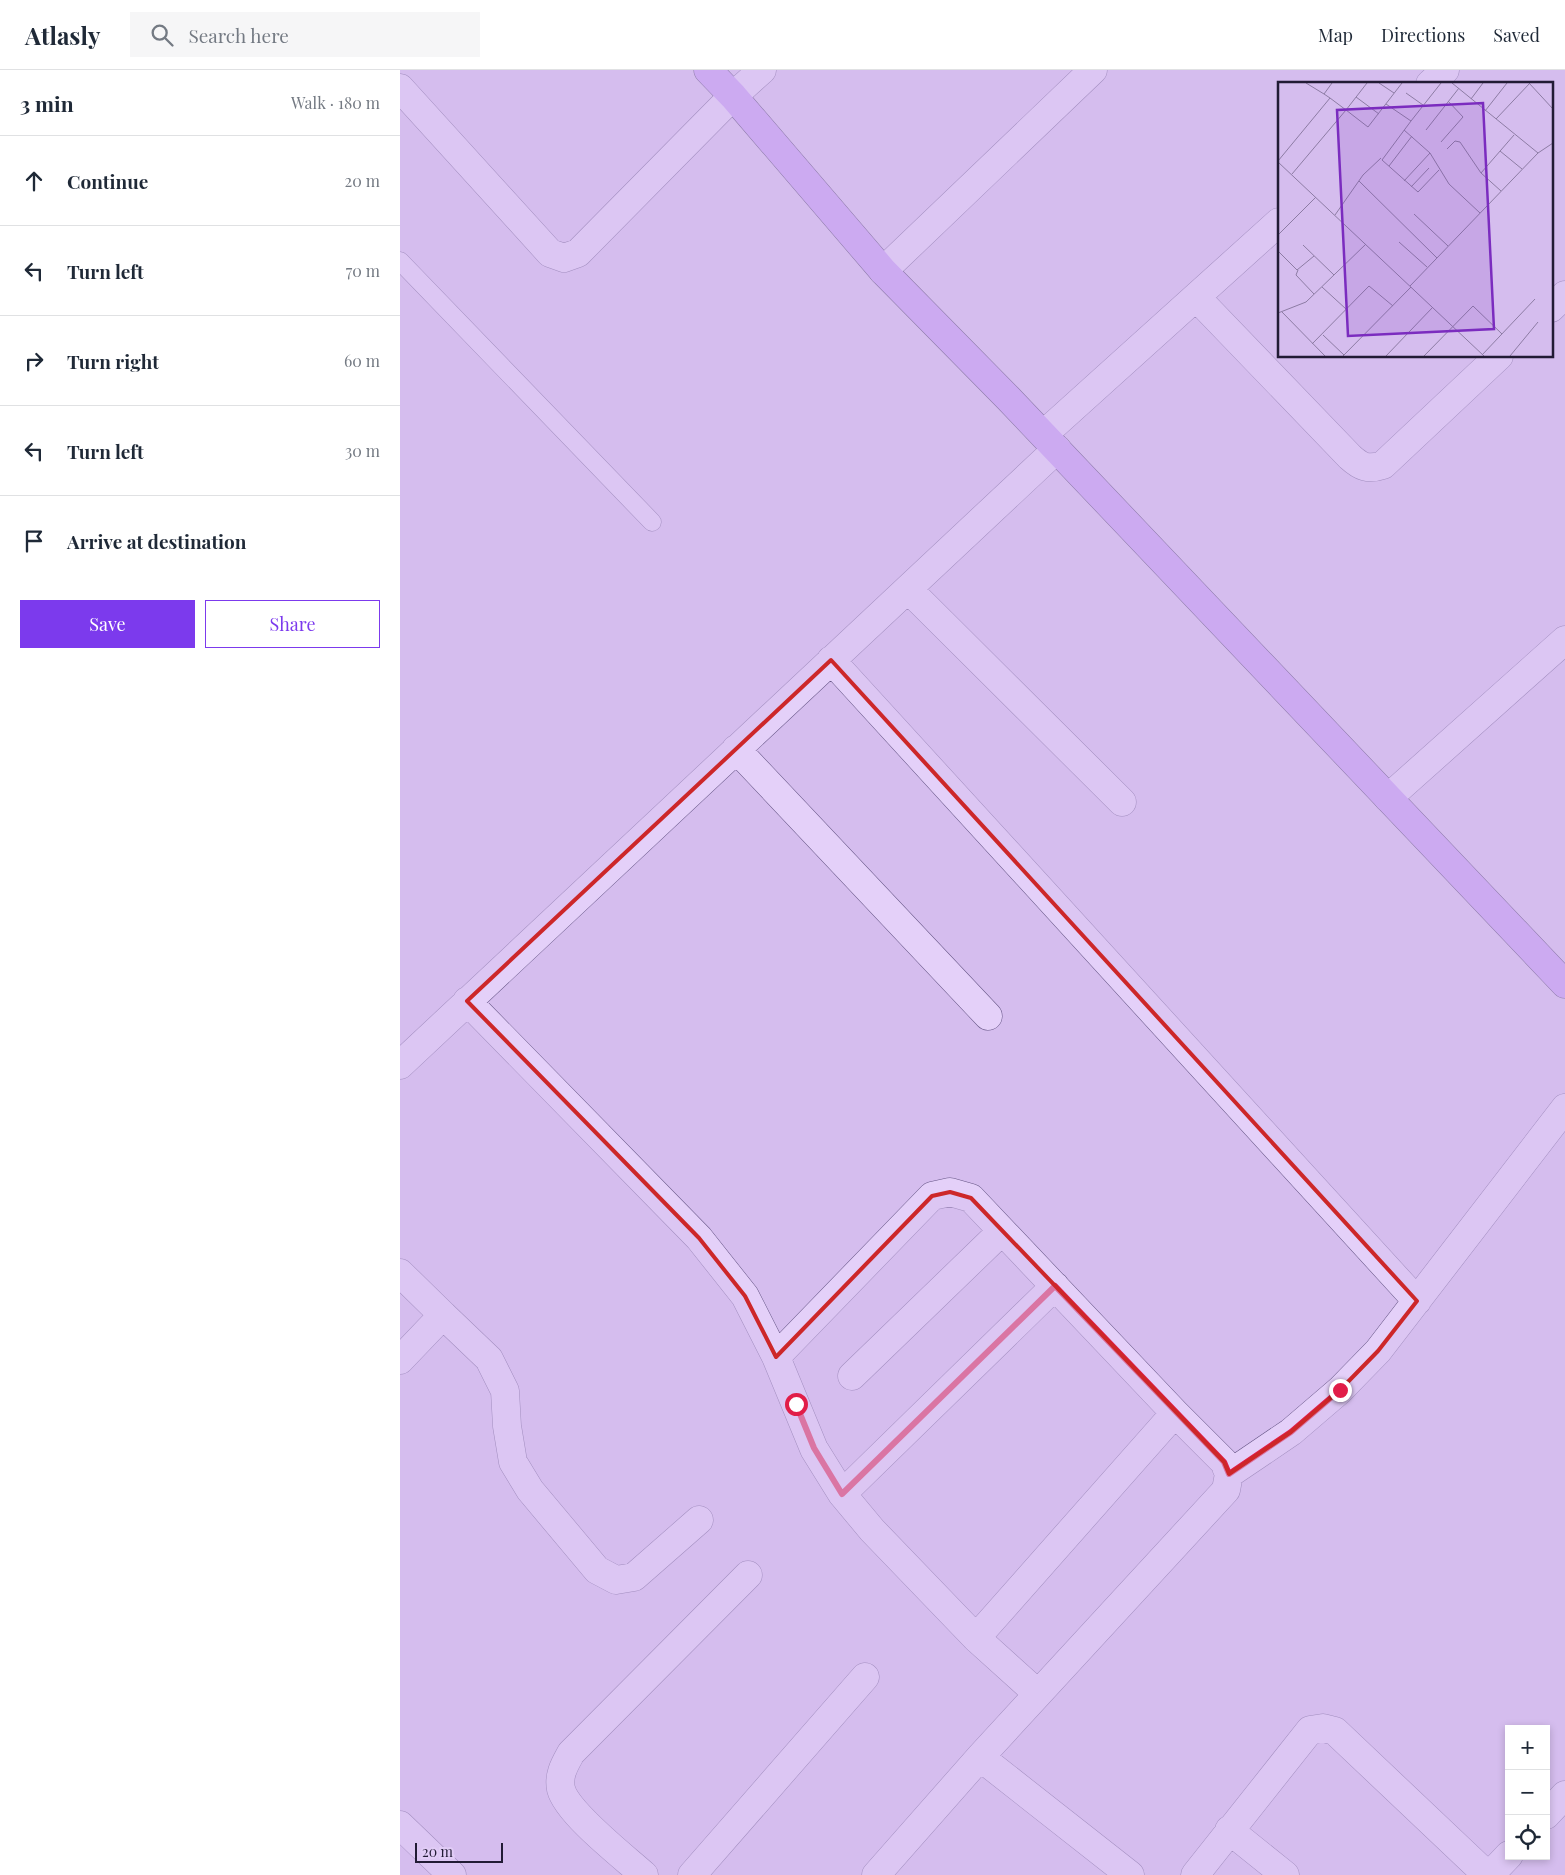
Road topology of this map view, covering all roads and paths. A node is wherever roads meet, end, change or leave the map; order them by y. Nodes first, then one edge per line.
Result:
1 (708, 70) edge
2 (762, 70) edge
3 (1093, 70) edge
4 (1445, 70) edge
5 (1432, 82) edge
6 (400, 88) edge
7 (733, 96) junction
8 (1278, 223) edge
9 (400, 261) edge
10 (883, 271) junction
11 (1565, 295) edge
12 (1196, 297) junction
13 (1552, 307) edge
14 (1497, 358) edge
15 (1050, 442) junction
16 (652, 522) dead end
17 (908, 589) junction
18 (1565, 640) edge
19 (831, 660) junction
20 (736, 749) junction
21 (1388, 798) junction
22 (1122, 802) dead end
23 (1565, 984) edge
24 (467, 1001) junction
25 (988, 1016) dead end
26 (400, 1064) edge
27 (1565, 1108) edge
28 (1002, 1231) junction
29 (400, 1273) edge
30 (1055, 1286) junction
31 (1416, 1301) junction
32 (443, 1315) junction
33 (776, 1357) junction
34 (400, 1360) edge
35 (852, 1376) dead end
36 (1175, 1413) junction
37 (1229, 1474) junction
38 (842, 1494) junction
39 (699, 1520) dead end
40 (748, 1575) dead end
41 (976, 1638) junction
42 (865, 1677) dead end
43 (1037, 1693) junction
44 (980, 1757) junction
45 (1565, 1795) edge
46 (1550, 1811) edge
47 (400, 1825) edge
48 (1229, 1830) junction
49 (1505, 1859) edge
50 (452, 1875) edge
51 (644, 1875) edge
52 (692, 1875) edge
53 (876, 1875) edge
54 (1130, 1875) edge
55 (1195, 1875) edge
56 (1285, 1875) edge
57 (1488, 1875) edge

1 - 7 main road
2 - 7 street
3 - 10 street
4 - 5 street
6 - 7 street
7 - 10 main road
8 - 12 street
9 - 16 lane
10 - 15 main road
11 - 13 street
12 - 14 street
12 - 15 street
15 - 17 street
15 - 21 main road
17 - 19 street
17 - 22 street
18 - 21 street
19 - 20 street
19 - 31 street
20 - 24 street
20 - 25 street
21 - 23 main road
24 - 26 street
24 - 33 street
27 - 31 street
28 - 30 street
28 - 33 street
28 - 35 street
29 - 32 street
30 - 36 street
30 - 38 street
31 - 37 street
32 - 34 street
32 - 39 street
33 - 38 street
36 - 37 street
36 - 41 street
37 - 43 street
38 - 41 street
40 - 51 street
41 - 43 street
42 - 52 street
43 - 44 street
44 - 53 street
44 - 54 street
45 - 46 street
47 - 50 street
48 - 55 street
48 - 56 street
48 - 57 street
49 - 57 street

